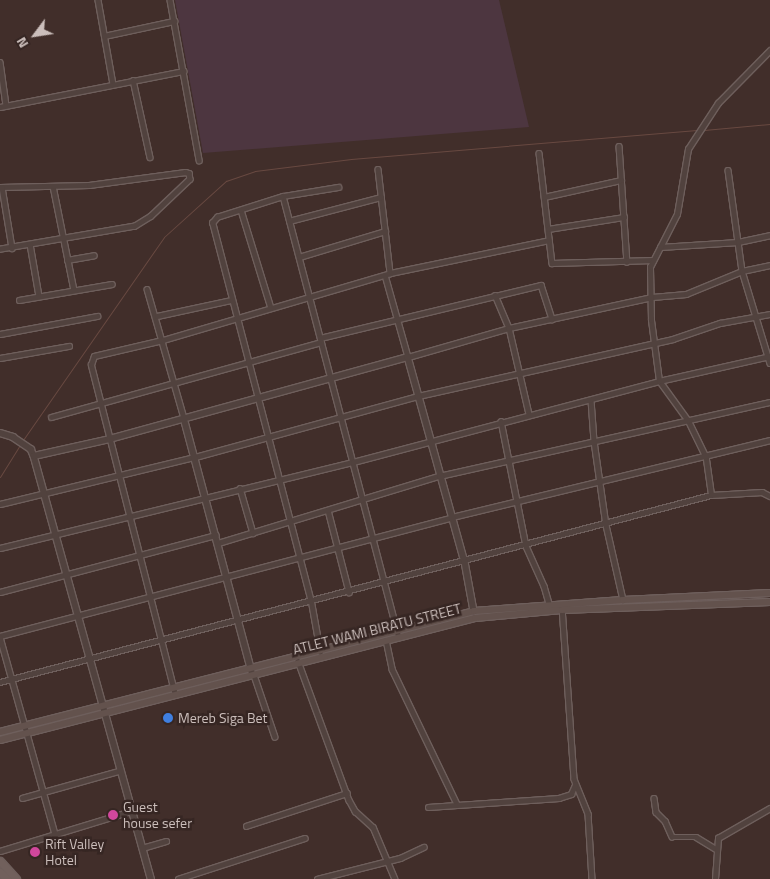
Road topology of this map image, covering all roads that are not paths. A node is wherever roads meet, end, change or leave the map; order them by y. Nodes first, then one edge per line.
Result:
1 (98, 0) edge
2 (170, 0) edge
3 (174, 21) junction
4 (104, 36) junction
5 (770, 50) edge
6 (0, 62) edge
7 (183, 70) junction
8 (133, 80) junction
9 (113, 84) junction
10 (6, 105) junction
11 (0, 106) edge
12 (619, 146) dead end
13 (539, 153) dead end
14 (150, 157) dead end
15 (199, 160) dead end
16 (378, 169) dead end
17 (728, 170) dead end
18 (621, 180) junction
19 (53, 186) junction
20 (1, 187) edge
21 (338, 187) dead end
22 (282, 196) junction
23 (544, 196) junction
24 (381, 197) junction
25 (242, 210) junction
26 (624, 217) junction
27 (289, 221) junction
28 (548, 229) junction
29 (385, 231) junction
30 (770, 235) edge
31 (62, 239) junction
32 (550, 240) junction
33 (738, 242) junction
34 (30, 244) junction
35 (660, 247) junction
36 (12, 248) junction
37 (0, 249) edge
38 (94, 255) dead end
39 (299, 258) junction
40 (66, 260) junction
41 (653, 260) junction
42 (627, 262) junction
43 (770, 265) edge
44 (742, 271) junction
45 (390, 273) junction
46 (384, 275) junction
47 (112, 284) dead end
48 (147, 289) dead end
49 (74, 290) junction
50 (495, 295) junction
51 (39, 296) junction
52 (309, 296) junction
53 (652, 297) junction
54 (19, 300) dead end
55 (231, 300) junction
56 (271, 308) junction
57 (770, 314) edge
58 (96, 316) dead end
59 (157, 316) junction
60 (757, 318) junction
61 (234, 319) junction
62 (397, 319) junction
63 (552, 319) junction
64 (509, 328) junction
65 (0, 334) edge
66 (163, 340) junction
67 (320, 340) junction
68 (653, 342) junction
69 (69, 346) dead end
70 (769, 356) edge
71 (408, 357) junction
72 (0, 358) edge
73 (246, 363) junction
74 (770, 363) edge
75 (520, 371) junction
76 (331, 380) junction
77 (659, 381) junction
78 (175, 382) junction
79 (418, 396) junction
80 (256, 399) junction
81 (591, 400) junction
82 (100, 402) junction
83 (770, 402) edge
84 (529, 414) junction
85 (51, 417) dead end
86 (184, 418) junction
87 (341, 418) junction
88 (688, 420) junction
89 (501, 421) junction
90 (0, 433) edge
91 (266, 436) junction
92 (110, 439) junction
93 (770, 440) edge
94 (431, 441) junction
95 (594, 441) junction
96 (32, 453) junction
97 (194, 457) junction
98 (706, 458) junction
99 (509, 460) junction
100 (352, 462) junction
101 (119, 476) junction
102 (439, 476) junction
103 (278, 479) junction
104 (600, 481) junction
105 (240, 488) junction
106 (45, 494) junction
107 (711, 495) junction
108 (770, 496) edge
109 (205, 497) junction
110 (362, 499) junction
111 (516, 502) junction
112 (0, 504) edge
113 (328, 510) junction
114 (129, 516) junction
115 (452, 518) junction
116 (289, 522) junction
117 (606, 525) junction
118 (56, 533) junction
119 (253, 533) junction
120 (216, 535) junction
121 (373, 538) junction
122 (218, 543) junction
123 (526, 546) junction
124 (0, 548) edge
125 (337, 548) junction
126 (139, 555) junction
127 (299, 559) junction
128 (465, 562) junction
129 (68, 574) junction
130 (227, 578) junction
131 (384, 583) junction
132 (0, 592) edge
133 (349, 592) junction
134 (770, 594) edge
135 (150, 598) junction
136 (623, 600) junction
137 (310, 602) junction
138 (770, 602) edge
139 (548, 604) junction
140 (562, 607) junction
141 (474, 612) junction
142 (80, 617) junction
143 (239, 621) junction
144 (398, 634) junction
145 (0, 636) edge
146 (386, 640) junction
147 (161, 641) junction
148 (320, 653) junction
149 (92, 659) junction
150 (298, 661) junction
151 (251, 666) junction
152 (254, 675) junction
153 (12, 678) junction
154 (0, 682) edge
155 (173, 687) junction
156 (175, 695) junction
157 (104, 709) junction
158 (25, 725) junction
159 (0, 732) edge
160 (27, 733) junction
161 (275, 737) dead end
162 (0, 740) edge
163 (119, 771) junction
164 (575, 786) junction
165 (43, 792) junction
166 (347, 793) junction
167 (22, 798) dead end
168 (654, 798) dead end
169 (457, 804) junction
170 (428, 807) dead end
171 (770, 808) edge
172 (131, 811) junction
173 (246, 826) dead end
174 (56, 834) junction
175 (305, 838) dead end
176 (166, 841) dead end
177 (424, 847) dead end
178 (142, 848) junction
179 (716, 849) junction
180 (0, 851) edge
181 (0, 861) edge
182 (390, 861) junction
183 (0, 872) edge
184 (7, 879) edge
185 (16, 879) edge
186 (151, 879) edge
187 (178, 879) edge
188 (317, 879) edge
189 (395, 879) edge
190 (592, 879) edge
191 (715, 879) edge

1 - 4 street
2 - 3 street
3 - 4 street
3 - 7 street
4 - 9 street
5 - 35 street
6 - 10 street
7 - 8 street
7 - 15 street
8 - 9 street
8 - 14 street
9 - 10 street
10 - 11 street
12 - 18 street
13 - 23 street
16 - 24 street
17 - 33 street
18 - 23 street
18 - 26 street
19 - 20 street
19 - 31 street
19 - 31 street
20 - 36 street
21 - 22 street
22 - 25 street
22 - 27 street
23 - 28 street
24 - 27 street
24 - 29 street
25 - 55 street
25 - 56 street
26 - 28 street
26 - 42 street
27 - 39 street
28 - 32 street
29 - 39 street
29 - 45 street
30 - 33 street
31 - 34 street
31 - 40 street
32 - 42 street
32 - 45 street
33 - 35 street
33 - 44 street
34 - 36 street
34 - 51 street
35 - 41 street
36 - 37 street
38 - 40 street
39 - 52 street
40 - 49 street
41 - 42 street
41 - 53 street
43 - 44 street
44 - 53 street
44 - 60 street
45 - 46 street
46 - 52 street
46 - 62 street
47 - 49 street
48 - 59 street
49 - 51 street
50 - 62 street
50 - 63 street
50 - 64 street
51 - 54 street
52 - 56 street
52 - 67 street
53 - 63 street
53 - 68 street
55 - 59 street
55 - 61 street
56 - 61 street
57 - 60 street
58 - 65 street
59 - 66 street
60 - 68 street
60 - 70 street
61 - 66 street
61 - 73 street
62 - 67 street
62 - 71 street
63 - 64 street
64 - 71 street
64 - 75 street
66 - 78 street
66 - 82 street
67 - 73 street
67 - 76 street
68 - 75 street
68 - 77 street
69 - 72 street
70 - 74 street
70 - 77 street
71 - 76 street
71 - 79 street
73 - 78 street
73 - 80 street
75 - 79 street
75 - 84 street
76 - 80 street
76 - 87 street
77 - 81 street
77 - 88 street
78 - 82 street
78 - 86 street
79 - 87 street
79 - 94 street
80 - 86 street
80 - 91 street
81 - 84 street
81 - 95 street
82 - 85 street
82 - 92 street
83 - 88 street
84 - 89 street
86 - 92 street
86 - 97 street
87 - 91 street
87 - 100 street
88 - 95 street
88 - 98 street
89 - 94 street
89 - 99 street
90 - 96 street
91 - 97 street
91 - 103 street
92 - 96 street
92 - 101 street
93 - 98 street
94 - 100 street
94 - 102 street
95 - 99 street
95 - 104 street
96 - 106 street
97 - 101 street
97 - 109 street
98 - 104 street
98 - 107 street
99 - 102 street
99 - 111 street
100 - 103 street
100 - 110 street
101 - 106 street
101 - 114 street
102 - 110 street
102 - 115 street
103 - 105 street
103 - 116 street
104 - 111 street
104 - 117 street
105 - 109 street
105 - 119 street
106 - 112 street
106 - 118 street
107 - 108 street
107 - 117 street
109 - 114 street
109 - 120 street
110 - 113 street
110 - 121 street
111 - 115 street
111 - 123 street
113 - 116 street
113 - 125 street
114 - 118 street
114 - 126 street
115 - 121 street
115 - 128 street
116 - 119 street
116 - 127 street
117 - 123 street
117 - 136 street
118 - 124 street
118 - 129 street
119 - 122 street
120 - 122 street
120 - 126 street
121 - 125 street
121 - 131 street
122 - 130 street
123 - 128 street
123 - 139 street
125 - 127 street
125 - 133 street
126 - 129 street
126 - 135 street
127 - 130 street
127 - 137 street
128 - 131 street
128 - 141 street
129 - 132 street
129 - 142 street
130 - 135 street
130 - 143 street
131 - 133 street
131 - 144 street
133 - 137 street
134 - 136 main road, ATLET WAMI BIRATU STREET
135 - 142 street
135 - 147 street
136 - 140 main road, ATLET WAMI BIRATU STREET
137 - 143 street
137 - 148 street
138 - 140 main road, ATLET WAMI BIRATU STREET
139 - 140 main road, ATLET WAMI BIRATU STREET
139 - 141 main road, ATLET WAMI BIRATU STREET
140 - 144 main road, ATLET WAMI BIRATU STREET
140 - 164 street
141 - 144 main road, ATLET WAMI BIRATU STREET
142 - 145 street
142 - 149 street
143 - 147 street
143 - 151 street
144 - 146 main road, ATLET WAMI BIRATU STREET
144 - 148 main road, ATLET WAMI BIRATU STREET
145 - 153 street
146 - 148 main road, ATLET WAMI BIRATU STREET
146 - 169 street
147 - 149 street
147 - 155 street
148 - 150 main road, ATLET WAMI BIRATU STREET
148 - 151 main road, ATLET WAMI BIRATU STREET
149 - 153 street
149 - 157 street
150 - 152 main road, ATLET WAMI BIRATU STREET
150 - 166 street
151 - 152 street
151 - 155 main road, ATLET WAMI BIRATU STREET
152 - 156 main road, ATLET WAMI BIRATU STREET
152 - 161 street
153 - 154 street
153 - 158 street
155 - 156 street
155 - 157 main road, ATLET WAMI BIRATU STREET
156 - 157 main road, ATLET WAMI BIRATU STREET
157 - 158 main road, ATLET WAMI BIRATU STREET
157 - 160 main road, ATLET WAMI BIRATU STREET
157 - 163 street
158 - 159 main road, ATLET WAMI BIRATU STREET
158 - 160 street
160 - 162 main road, ATLET WAMI BIRATU STREET
160 - 165 street
163 - 165 street
163 - 172 street
164 - 169 street
164 - 190 street
165 - 167 street
165 - 174 street
166 - 173 street
166 - 182 street
168 - 179 street
169 - 170 street
171 - 179 street
172 - 174 street
172 - 178 street
174 - 180 street
175 - 187 street
176 - 178 street
177 - 182 street
178 - 186 street
179 - 191 street
181 - 185 main road
182 - 188 street
182 - 189 street
183 - 184 main road

